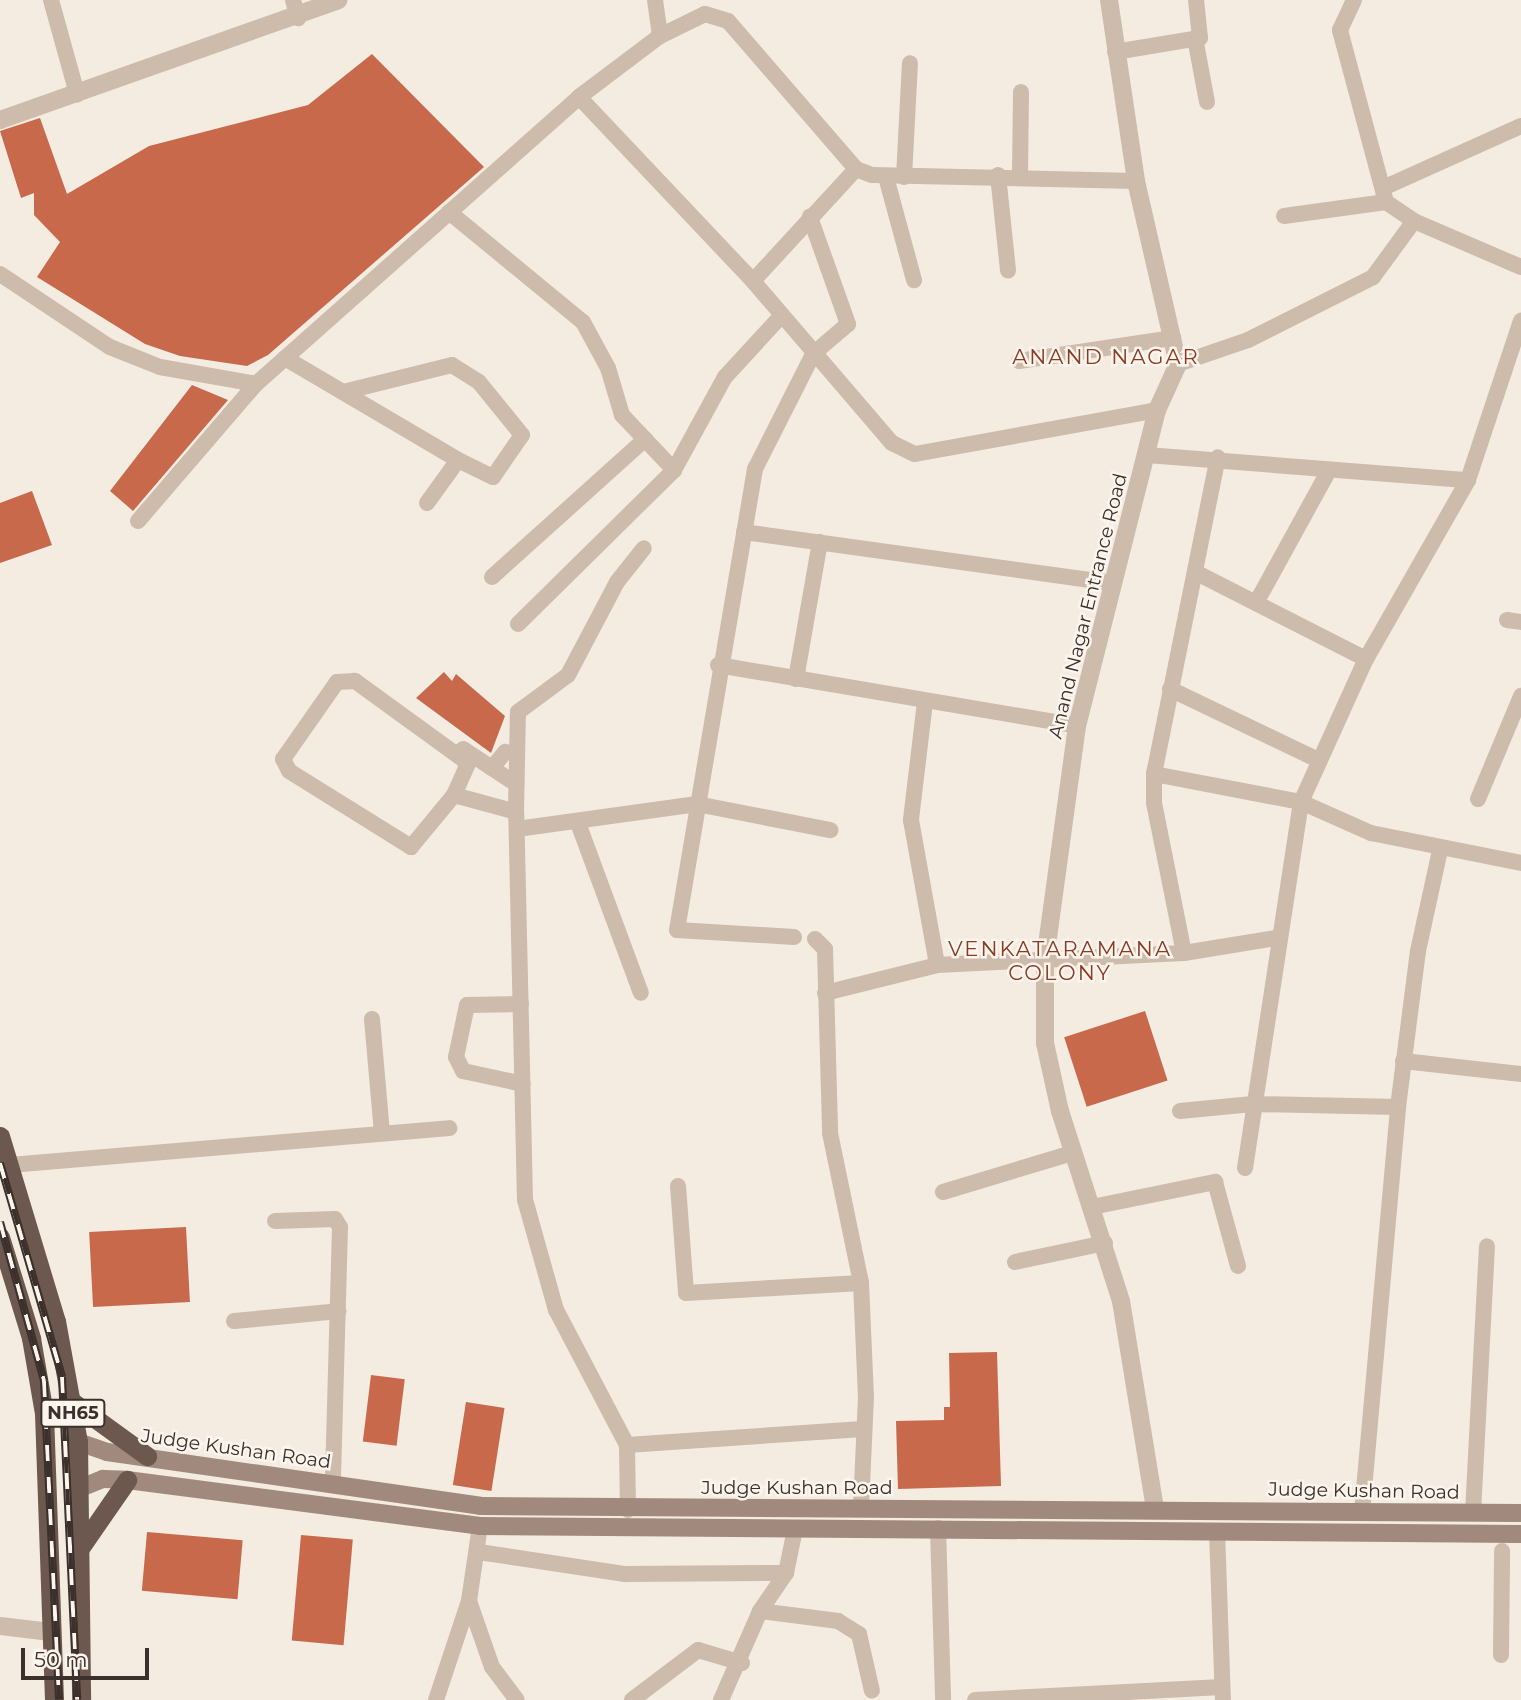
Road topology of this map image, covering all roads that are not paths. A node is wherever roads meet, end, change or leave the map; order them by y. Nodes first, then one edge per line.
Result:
1 (51, 0) edge
2 (293, 0) edge
3 (338, 0) edge
4 (655, 0) edge
5 (1109, 0) edge
6 (1196, 0) edge
7 (1354, 0) edge
8 (298, 19) junction
9 (660, 36) junction
10 (1195, 38) junction
11 (1115, 51) junction
12 (909, 63) dead end
13 (1021, 92) dead end
14 (77, 94) junction
15 (579, 97) junction
16 (1207, 102) dead end
17 (0, 120) edge
18 (1521, 126) edge
19 (856, 169) junction
20 (998, 175) junction
21 (1020, 175) junction
22 (886, 177) junction
23 (904, 177) junction
24 (1136, 181) junction
25 (1385, 195) junction
26 (449, 212) junction
27 (1284, 216) dead end
28 (810, 217) junction
29 (1414, 221) junction
30 (1521, 267) edge
31 (1008, 271) dead end
32 (0, 274) edge
33 (914, 280) dead end
34 (753, 281) junction
35 (781, 316) junction
36 (1521, 321) edge
37 (1172, 338) junction
38 (813, 354) junction
39 (285, 358) junction
40 (1019, 361) dead end
41 (1178, 364) junction
42 (256, 384) junction
43 (344, 392) junction
44 (1157, 410) junction
45 (645, 439) junction
46 (1147, 455) junction
47 (1218, 457) junction
48 (458, 460) junction
49 (674, 470) junction
50 (1329, 470) junction
51 (1468, 480) junction
52 (427, 503) dead end
53 (138, 521) dead end
54 (744, 532) junction
55 (820, 542) junction
56 (644, 548) dead end
57 (1195, 572) junction
58 (492, 577) dead end
59 (1111, 583) junction
60 (1256, 603) junction
61 (518, 624) dead end
62 (1366, 659) junction
63 (718, 665) junction
64 (796, 679) junction
65 (1170, 689) junction
66 (1521, 696) edge
67 (925, 702) junction
68 (412, 715) dead end
69 (1077, 726) junction
70 (505, 752) dead end
71 (1316, 759) junction
72 (492, 768) junction
73 (1154, 774) junction
74 (516, 784) junction
75 (454, 794) junction
76 (1478, 799) dead end
77 (1301, 802) junction
78 (697, 804) junction
79 (516, 812) junction
80 (578, 823) junction
81 (517, 829) junction
82 (830, 830) dead end
83 (1440, 850) junction
84 (1521, 863) edge
85 (794, 937) dead end
86 (1276, 938) junction
87 (815, 939) dead end
88 (1184, 953) junction
89 (1045, 961) junction
90 (937, 965) junction
91 (642, 993) dead end
92 (825, 993) junction
93 (521, 1004) junction
94 (372, 1018) dead end
95 (1403, 1061) junction
96 (1521, 1074) edge
97 (523, 1084) junction
98 (1253, 1104) junction
99 (1398, 1107) junction
100 (1180, 1111) dead end
101 (449, 1128) dead end
102 (382, 1133) junction
103 (0, 1136) edge
104 (1072, 1153) junction
105 (10, 1165) junction
106 (1245, 1168) dead end
107 (678, 1186) dead end
108 (943, 1192) dead end
109 (1092, 1207) junction
110 (275, 1221) dead end
111 (0, 1237) edge
112 (1105, 1243) junction
113 (1488, 1246) dead end
114 (1015, 1262) dead end
115 (1238, 1266) dead end
116 (860, 1283) junction
117 (339, 1311) junction
118 (234, 1321) dead end
119 (71, 1401) junction
120 (862, 1429) junction
121 (78, 1442) junction
122 (627, 1445) junction
123 (107, 1452) junction
124 (147, 1456) junction
125 (103, 1479) junction
126 (127, 1480) junction
127 (332, 1484) junction
128 (78, 1489) junction
129 (861, 1508) junction
130 (1155, 1508) junction
131 (628, 1510) junction
132 (1362, 1512) junction
133 (1473, 1513) junction
134 (1521, 1513) edge
135 (481, 1526) junction
136 (938, 1528) junction
137 (795, 1529) junction
138 (1217, 1531) junction
139 (1521, 1534) edge
140 (1502, 1551) dead end
141 (478, 1552) junction
142 (78, 1553) junction
143 (786, 1573) junction
144 (469, 1601) junction
145 (760, 1611) junction
146 (0, 1626) edge
147 (51, 1632) junction
148 (1501, 1655) dead end
149 (742, 1663) junction
150 (872, 1691) dead end
151 (1223, 1694) edge
152 (1122, 1696) edge
153 (1059, 1698) edge
154 (54, 1700) edge
155 (81, 1700) edge
156 (436, 1700) edge
157 (517, 1700) edge
158 (632, 1700) edge
159 (721, 1700) edge
160 (943, 1700) edge
161 (975, 1700) edge

1 - 14 street
2 - 8 street
3 - 8 street
4 - 9 street
5 - 11 street
6 - 10 street
7 - 25 street
8 - 14 street
9 - 15 street
9 - 19 street
10 - 11 street
10 - 16 street
11 - 24 street
12 - 23 street
13 - 21 street
14 - 17 street
15 - 26 street
15 - 34 street
18 - 25 street
19 - 22 street
19 - 28 street
20 - 21 street
20 - 23 street
20 - 31 street
21 - 24 street
22 - 23 street
22 - 33 street
24 - 37 street
25 - 27 street
25 - 29 street
26 - 39 street
26 - 45 street
28 - 34 street
28 - 38 street
29 - 30 street
29 - 41 street
32 - 42 street
34 - 35 street
35 - 38 street
35 - 49 street
36 - 51 street
37 - 40 street
37 - 41 street
38 - 44 street
38 - 54 street
39 - 42 street
39 - 43 street
41 - 44 street, Anand Nagar Entrance Road
42 - 53 street
43 - 48 street
43 - 48 street
44 - 46 street, Anand Nagar Entrance Road
45 - 49 street
45 - 58 street
46 - 47 street, Anand Nagar Entrance Road
46 - 59 street, Anand Nagar Entrance Road
47 - 50 street, Anand Nagar Entrance Road
47 - 57 street
48 - 52 street
49 - 61 street
50 - 51 street, Anand Nagar Entrance Road
50 - 60 street
51 - 62 street
54 - 55 street
54 - 63 street
55 - 59 street
55 - 64 street
56 - 74 street
57 - 60 street
57 - 65 street
59 - 69 street, Anand Nagar Entrance Road
60 - 62 street
62 - 71 street
63 - 64 street
63 - 78 street
64 - 67 street
65 - 71 street
65 - 73 street
66 - 76 street
67 - 69 street
67 - 90 street
68 - 72 street
69 - 89 street, Anand Nagar Entrance Road
70 - 72 street
71 - 77 street
72 - 74 street
73 - 77 street
73 - 88 street
74 - 79 street
75 - 75 street
75 - 79 street
77 - 83 street
77 - 86 street
78 - 80 street
78 - 82 street
78 - 85 street
79 - 81 street
80 - 81 street
80 - 91 street
81 - 93 street
83 - 84 street
83 - 95 street
86 - 88 street
86 - 98 street
87 - 92 street
88 - 89 street
89 - 90 street
89 - 104 street, Anand Nagar Entrance Road
90 - 92 street
92 - 116 street
93 - 97 street
93 - 97 street
94 - 102 street
95 - 96 street
95 - 99 street
97 - 122 street
98 - 99 street
98 - 100 street
98 - 106 street
99 - 132 street
101 - 102 street
102 - 105 street
103 - 105 highway, NH65
104 - 108 street
104 - 109 street, Anand Nagar Entrance Road
105 - 119 highway, NH65
107 - 116 street
109 - 112 street, Anand Nagar Entrance Road
109 - 115 street
110 - 117 street
111 - 147 highway, NH65
112 - 114 street
112 - 130 street, Anand Nagar Entrance Road
113 - 133 street
116 - 120 street
117 - 118 street
117 - 127 street
119 - 121 highway, NH65
119 - 124 highway
120 - 122 street
120 - 129 street
121 - 123 main road, Judge Kushan Road
121 - 128 highway, NH65
122 - 131 street
123 - 124 main road, Judge Kushan Road
123 - 125 main road
124 - 127 main road, Judge Kushan Road
125 - 126 main road, Judge Kushan Road
125 - 128 main road
126 - 135 main road, Judge Kushan Road
126 - 142 highway
127 - 131 main road, Judge Kushan Road
128 - 142 highway, NH65
129 - 130 main road, Judge Kushan Road
129 - 131 main road, Judge Kushan Road
130 - 132 main road, Judge Kushan Road
132 - 133 main road, Judge Kushan Road
133 - 134 main road, Judge Kushan Road
135 - 137 main road, Judge Kushan Road
135 - 141 street
136 - 137 main road, Judge Kushan Road
136 - 138 main road, Judge Kushan Road
136 - 160 street
137 - 143 street
138 - 139 main road, Judge Kushan Road
138 - 151 street
140 - 148 street
141 - 143 street
141 - 144 street
142 - 155 highway, NH65
143 - 145 street
144 - 156 street
144 - 157 street
145 - 149 street
145 - 150 street
146 - 147 street
147 - 154 highway, NH65
149 - 158 street
149 - 159 street
151 - 152 street
152 - 153 street
153 - 161 street

